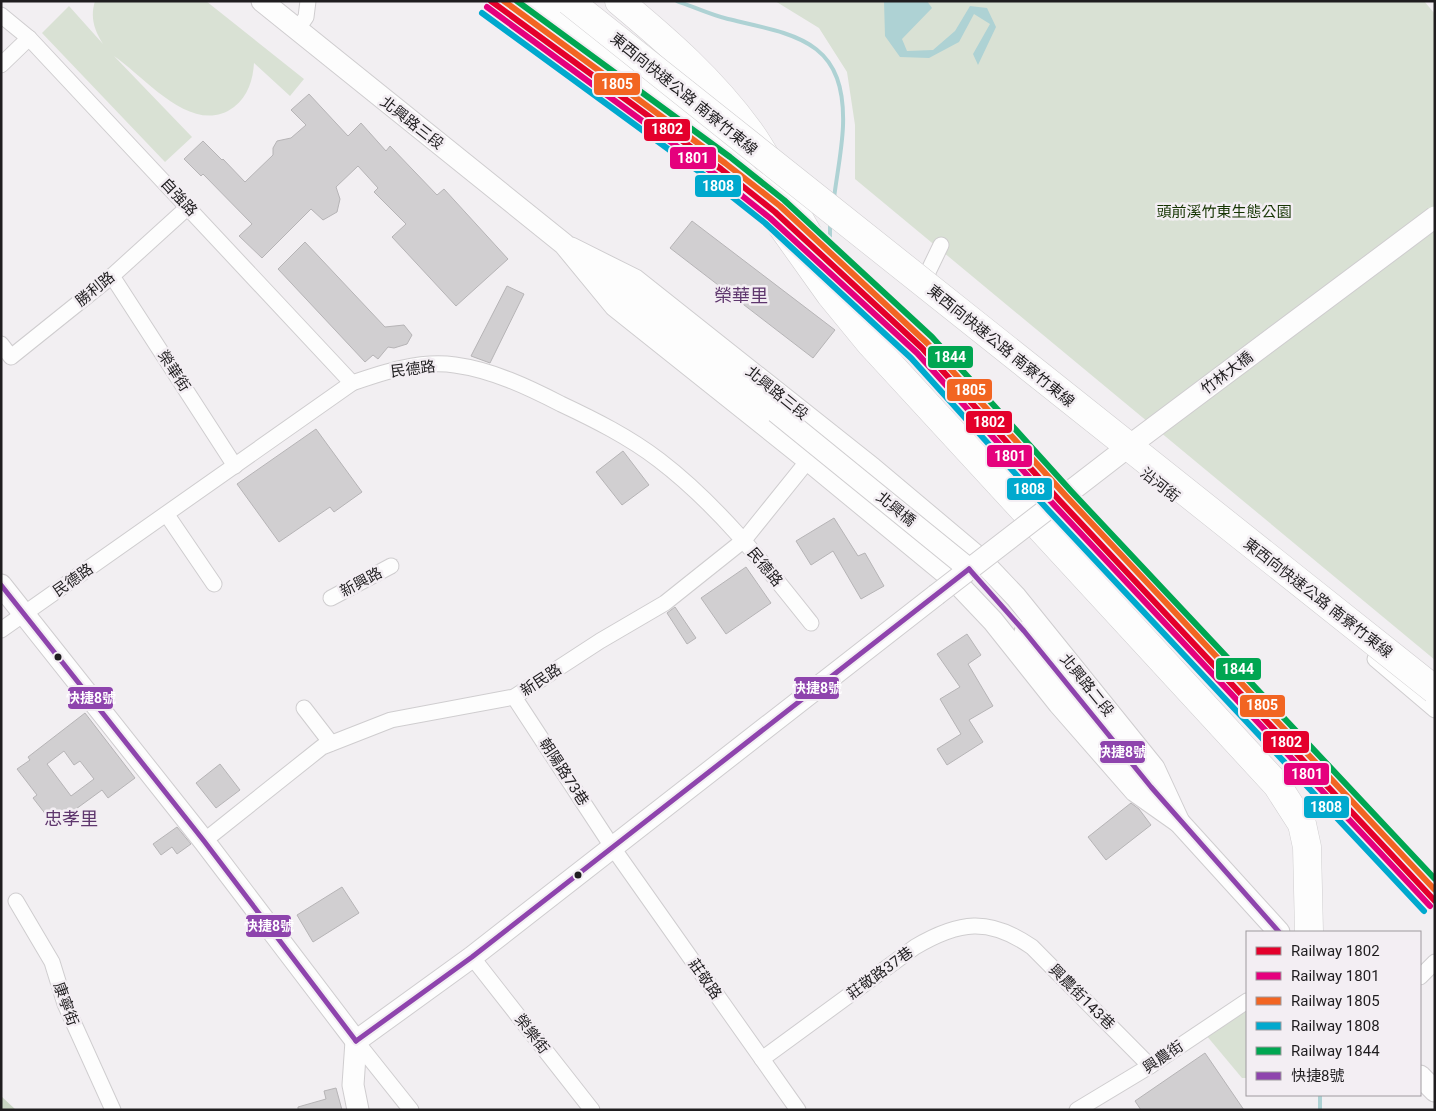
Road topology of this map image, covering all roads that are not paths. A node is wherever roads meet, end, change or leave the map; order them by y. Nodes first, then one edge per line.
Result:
1 (262, 1) edge
2 (308, 1) edge
3 (541, 1) edge
4 (569, 1) edge
5 (596, 1) edge
6 (619, 1) edge
7 (1, 15) edge
8 (297, 30) junction
9 (30, 38) junction
10 (1, 65) edge
11 (188, 207) junction
12 (1435, 217) edge
13 (564, 244) junction
14 (941, 246) dead end
15 (112, 276) junction
16 (1, 344) edge
17 (352, 384) junction
18 (829, 435) junction
19 (808, 460) junction
20 (236, 466) junction
21 (167, 515) junction
22 (744, 540) junction
23 (1066, 549) junction
24 (390, 566) dead end
25 (968, 570) junction
26 (214, 584) dead end
27 (1, 585) edge
28 (331, 598) dead end
29 (24, 614) junction
30 (811, 623) dead end
31 (1, 630) edge
32 (1435, 668) edge
33 (1435, 690) edge
34 (514, 697) junction
35 (304, 708) dead end
36 (1435, 710) edge
37 (331, 744) junction
38 (1180, 822) junction
39 (204, 841) junction
40 (613, 848) junction
41 (16, 901) dead end
42 (1278, 931) edge
43 (1309, 931) edge
44 (1315, 931) edge
45 (1011, 932) joint
46 (472, 957) junction
47 (1435, 962) edge
48 (1421, 976) edge
49 (1246, 1002) edge
50 (356, 1041) junction
51 (762, 1059) junction
52 (1150, 1066) junction
53 (1421, 1077) edge
54 (1435, 1091) edge
55 (113, 1110) edge
56 (358, 1110) edge
57 (411, 1110) edge
58 (592, 1110) edge
59 (798, 1110) edge
60 (1077, 1110) edge

1 - 8 street, 北興路三段
2 - 8 street
3 - 23 highway
4 - 33 highway, 東西向快速公路 南寮竹東線, bridge
5 - 32 highway, 東西向快速公路 南寮竹東線
6 - 23 highway, bridge
7 - 9 street, 自強路
8 - 13 street, 北興路三段
9 - 10 street
9 - 11 street, 自強路
11 - 15 street, 勝利路
11 - 17 street, 自強路
12 - 25 street, 竹林大橋, bridge
13 - 18 street, 北興路三段
13 - 19 street, 北興路三段
13 - 25 street, 北興橋, bridge
14 - 36 street, 沿河街
15 - 16 street, 勝利路
15 - 20 street, 榮華街
17 - 20 street, 民德路
17 - 22 street, 民德路
18 - 19 street, 新民路
18 - 25 street, 北興路三段
19 - 22 street, 新民路
19 - 25 street, 北興路三段
20 - 21 street, 民德路
21 - 26 street
21 - 29 street, 民德路
22 - 30 street, 民德路
22 - 34 street, 新民路
23 - 43 highway
23 - 44 highway
24 - 28 street, 新興路
25 - 38 street, 北興橋
25 - 38 street, 北興路二段
25 - 38 street, 北興路二段
25 - 40 street, 竹林大橋, bridge
27 - 29 street
29 - 31 street, 民德路
29 - 39 street
34 - 37 street, 新民路
34 - 40 street, 朝陽路73巷
35 - 37 street
37 - 39 street, 新民路
38 - 42 street, 北興路二段
39 - 50 street
40 - 46 street, 竹林大橋
40 - 51 street, 莊敬路
41 - 55 street, 康寧街
45 - 51 street, 莊敬路37巷
45 - 52 street, 興農街143巷
46 - 50 street, 竹林大橋
46 - 58 street, 榮樂街
47 - 48 street
49 - 52 street, 興農街
50 - 56 street
50 - 57 street
51 - 59 street, 莊敬路
52 - 60 street, 興農街
53 - 54 street

